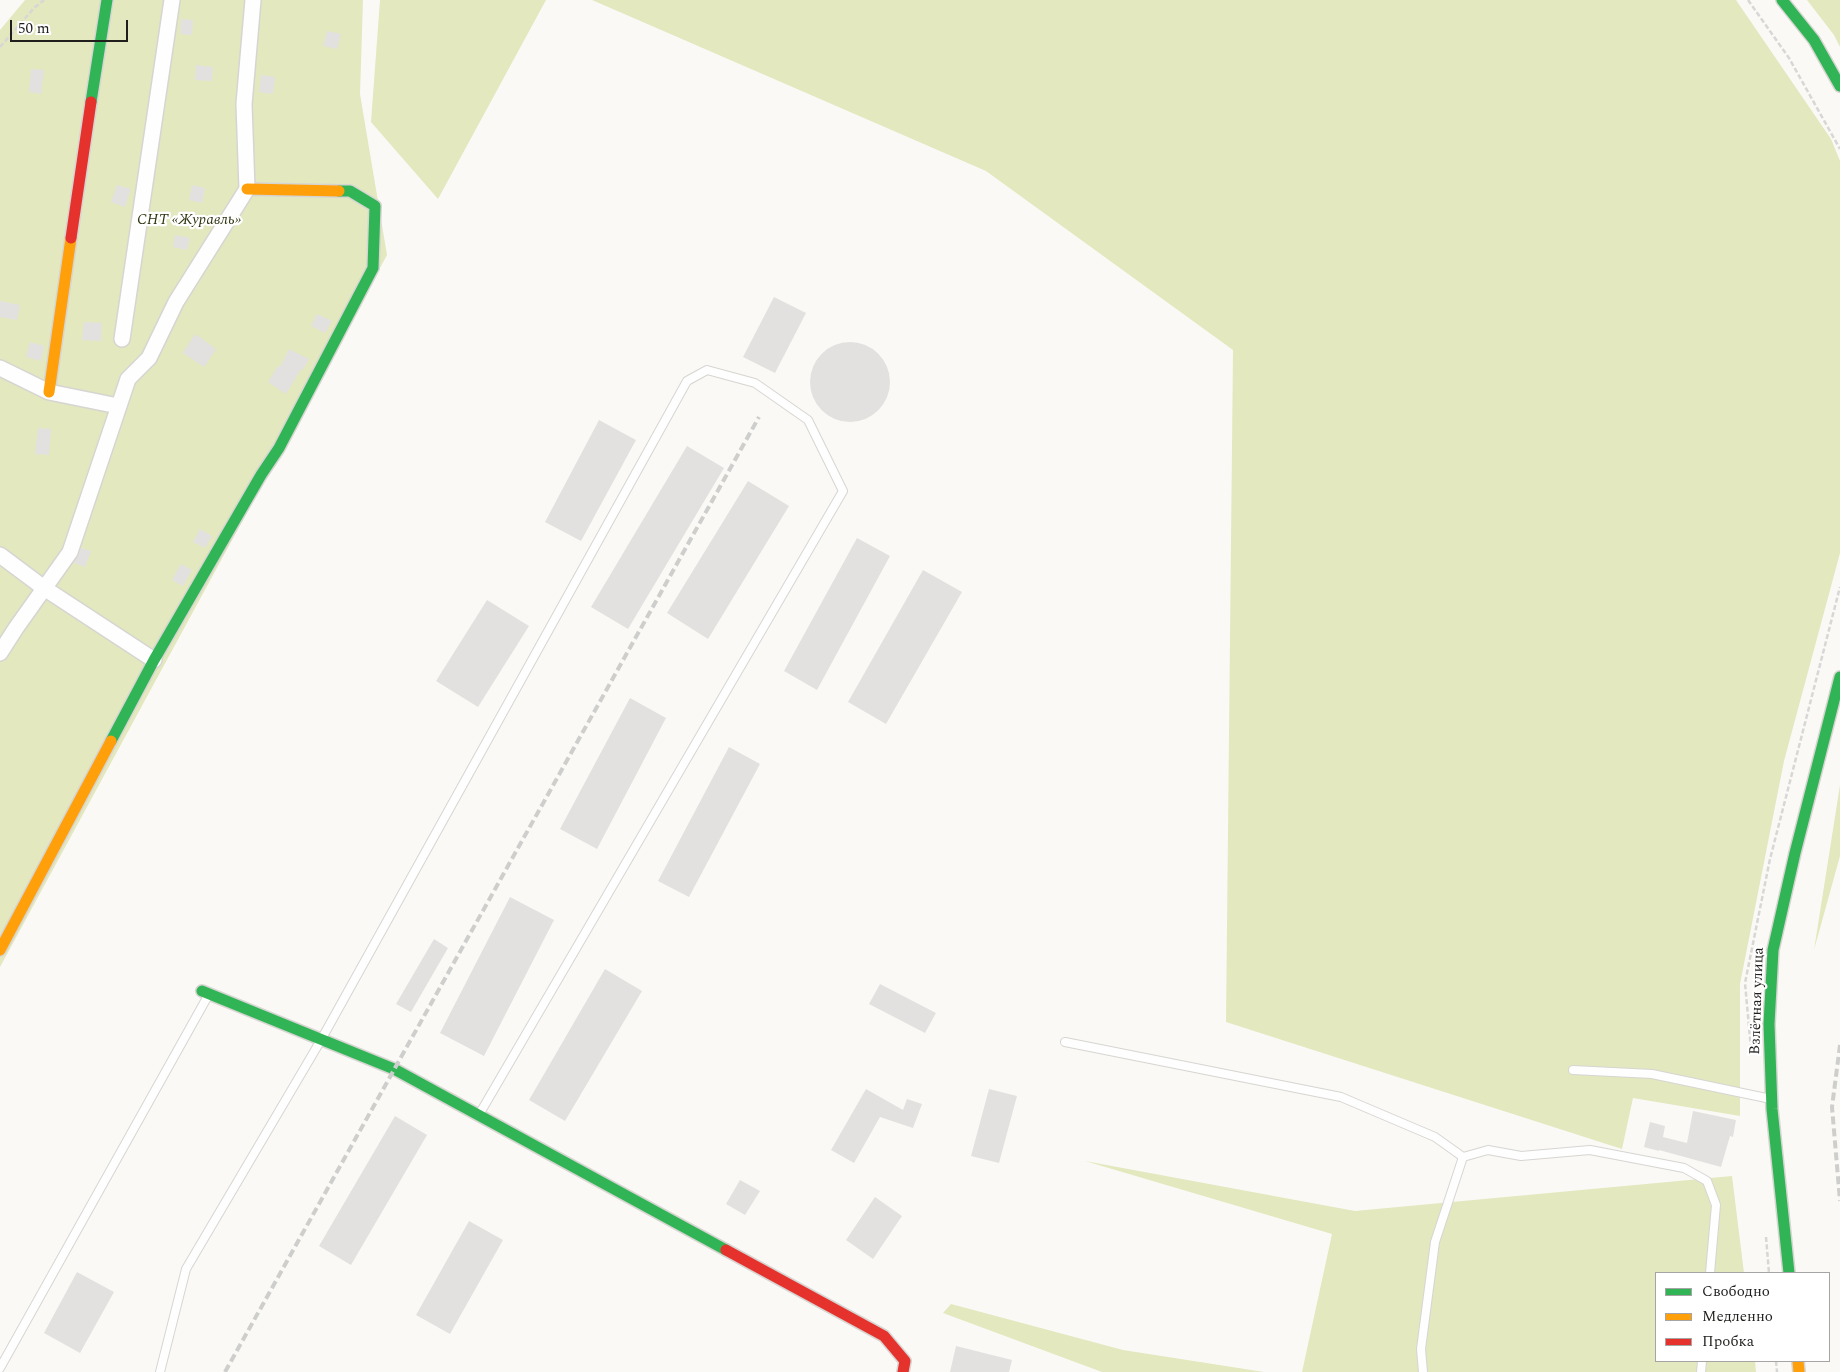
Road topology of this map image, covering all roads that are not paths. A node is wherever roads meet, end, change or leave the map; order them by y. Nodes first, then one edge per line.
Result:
1 (107, 0) edge
2 (172, 0) edge
3 (253, 0) edge
4 (1782, 0) edge
5 (1840, 86) edge
6 (247, 189) junction
7 (122, 339) dead end
8 (0, 368) edge
9 (49, 392) junction
10 (118, 406) junction
11 (0, 555) edge
12 (44, 588) junction
13 (0, 653) edge
14 (154, 660) junction
15 (1840, 678) edge
16 (0, 950) edge
17 (206, 993) joint
18 (321, 1040) junction
19 (1065, 1042) dead end
20 (1574, 1070) dead end
21 (1772, 1099) junction
22 (479, 1115) junction
23 (1463, 1157) junction
24 (1710, 1272) edge
25 (1789, 1272) edge
26 (0, 1368) edge
27 (160, 1372) edge
28 (904, 1372) edge
29 (1423, 1372) edge

1 - 9 street
2 - 7 street
3 - 6 street
4 - 5 street
6 - 10 street
6 - 14 street
8 - 9 street
9 - 10 street
10 - 12 street
11 - 12 street
12 - 13 street
12 - 14 street
14 - 16 street
15 - 21 street, Взлётная улица
17 - 18 street
17 - 26 lane
18 - 22 street
18 - 22 lane
18 - 27 lane
19 - 23 lane
20 - 21 lane
21 - 25 street, Взлётная улица
22 - 28 street
23 - 24 lane
23 - 29 lane

